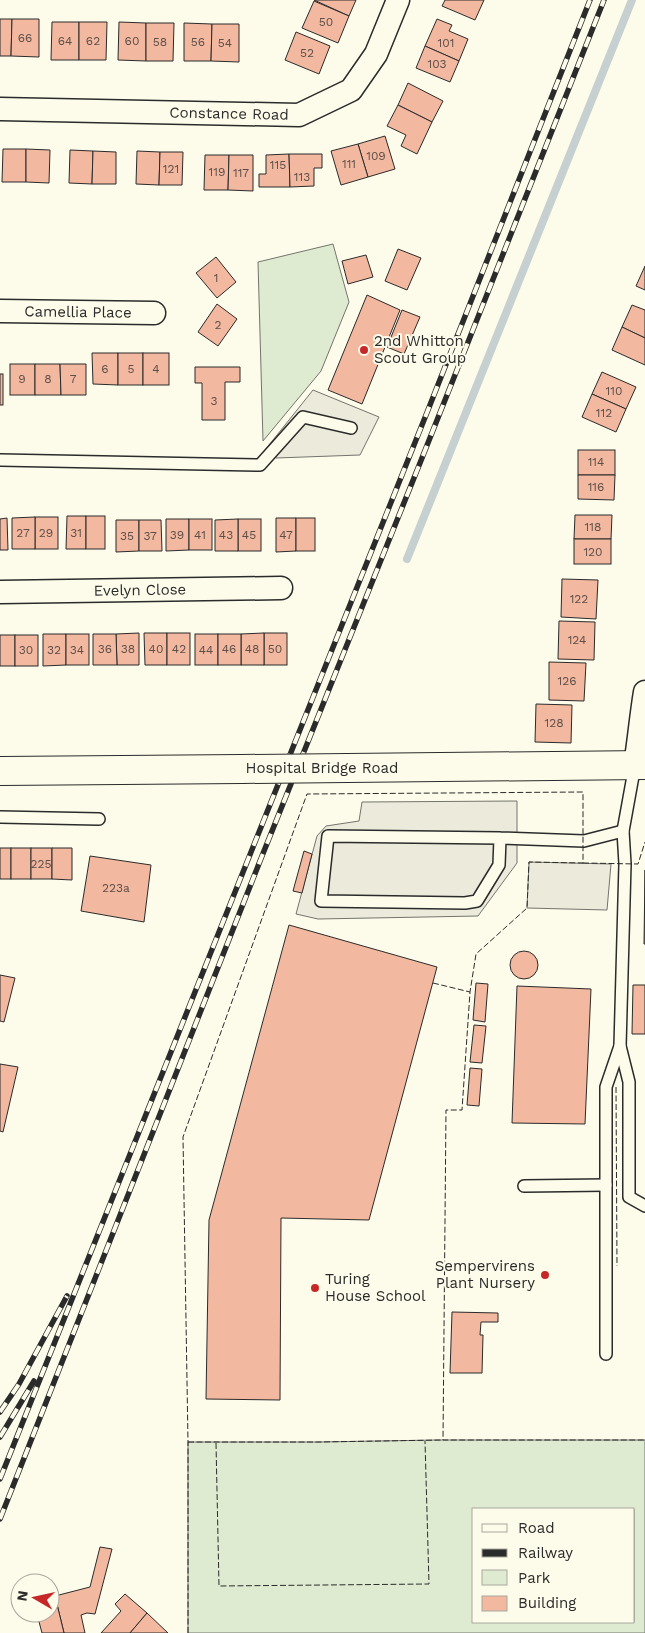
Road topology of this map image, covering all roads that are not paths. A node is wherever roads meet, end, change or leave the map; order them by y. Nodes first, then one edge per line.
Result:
1 (398, 0) edge
2 (0, 109) edge
3 (0, 312) edge
4 (154, 313) dead end
5 (351, 428) dead end
6 (0, 460) edge
7 (281, 588) dead end
8 (0, 592) edge
9 (645, 692) edge
10 (640, 765) edge
11 (0, 771) edge
12 (0, 818) edge
13 (99, 819) dead end
14 (623, 831) junction
15 (500, 838) junction
16 (620, 1046) junction
17 (606, 1185) junction
18 (524, 1186) dead end
19 (645, 1206) edge
20 (606, 1354) dead end

1 - 2 street, Constance Road
3 - 4 street, Camellia Place
5 - 6 lane
7 - 8 street, Evelyn Close
9 - 10 street
10 - 11 main road, Hospital Bridge Road, bridge
10 - 14 lane
12 - 13 lane
14 - 15 lane
14 - 16 lane
15 - 15 lane
16 - 17 lane
16 - 19 lane
17 - 18 lane
17 - 20 lane

